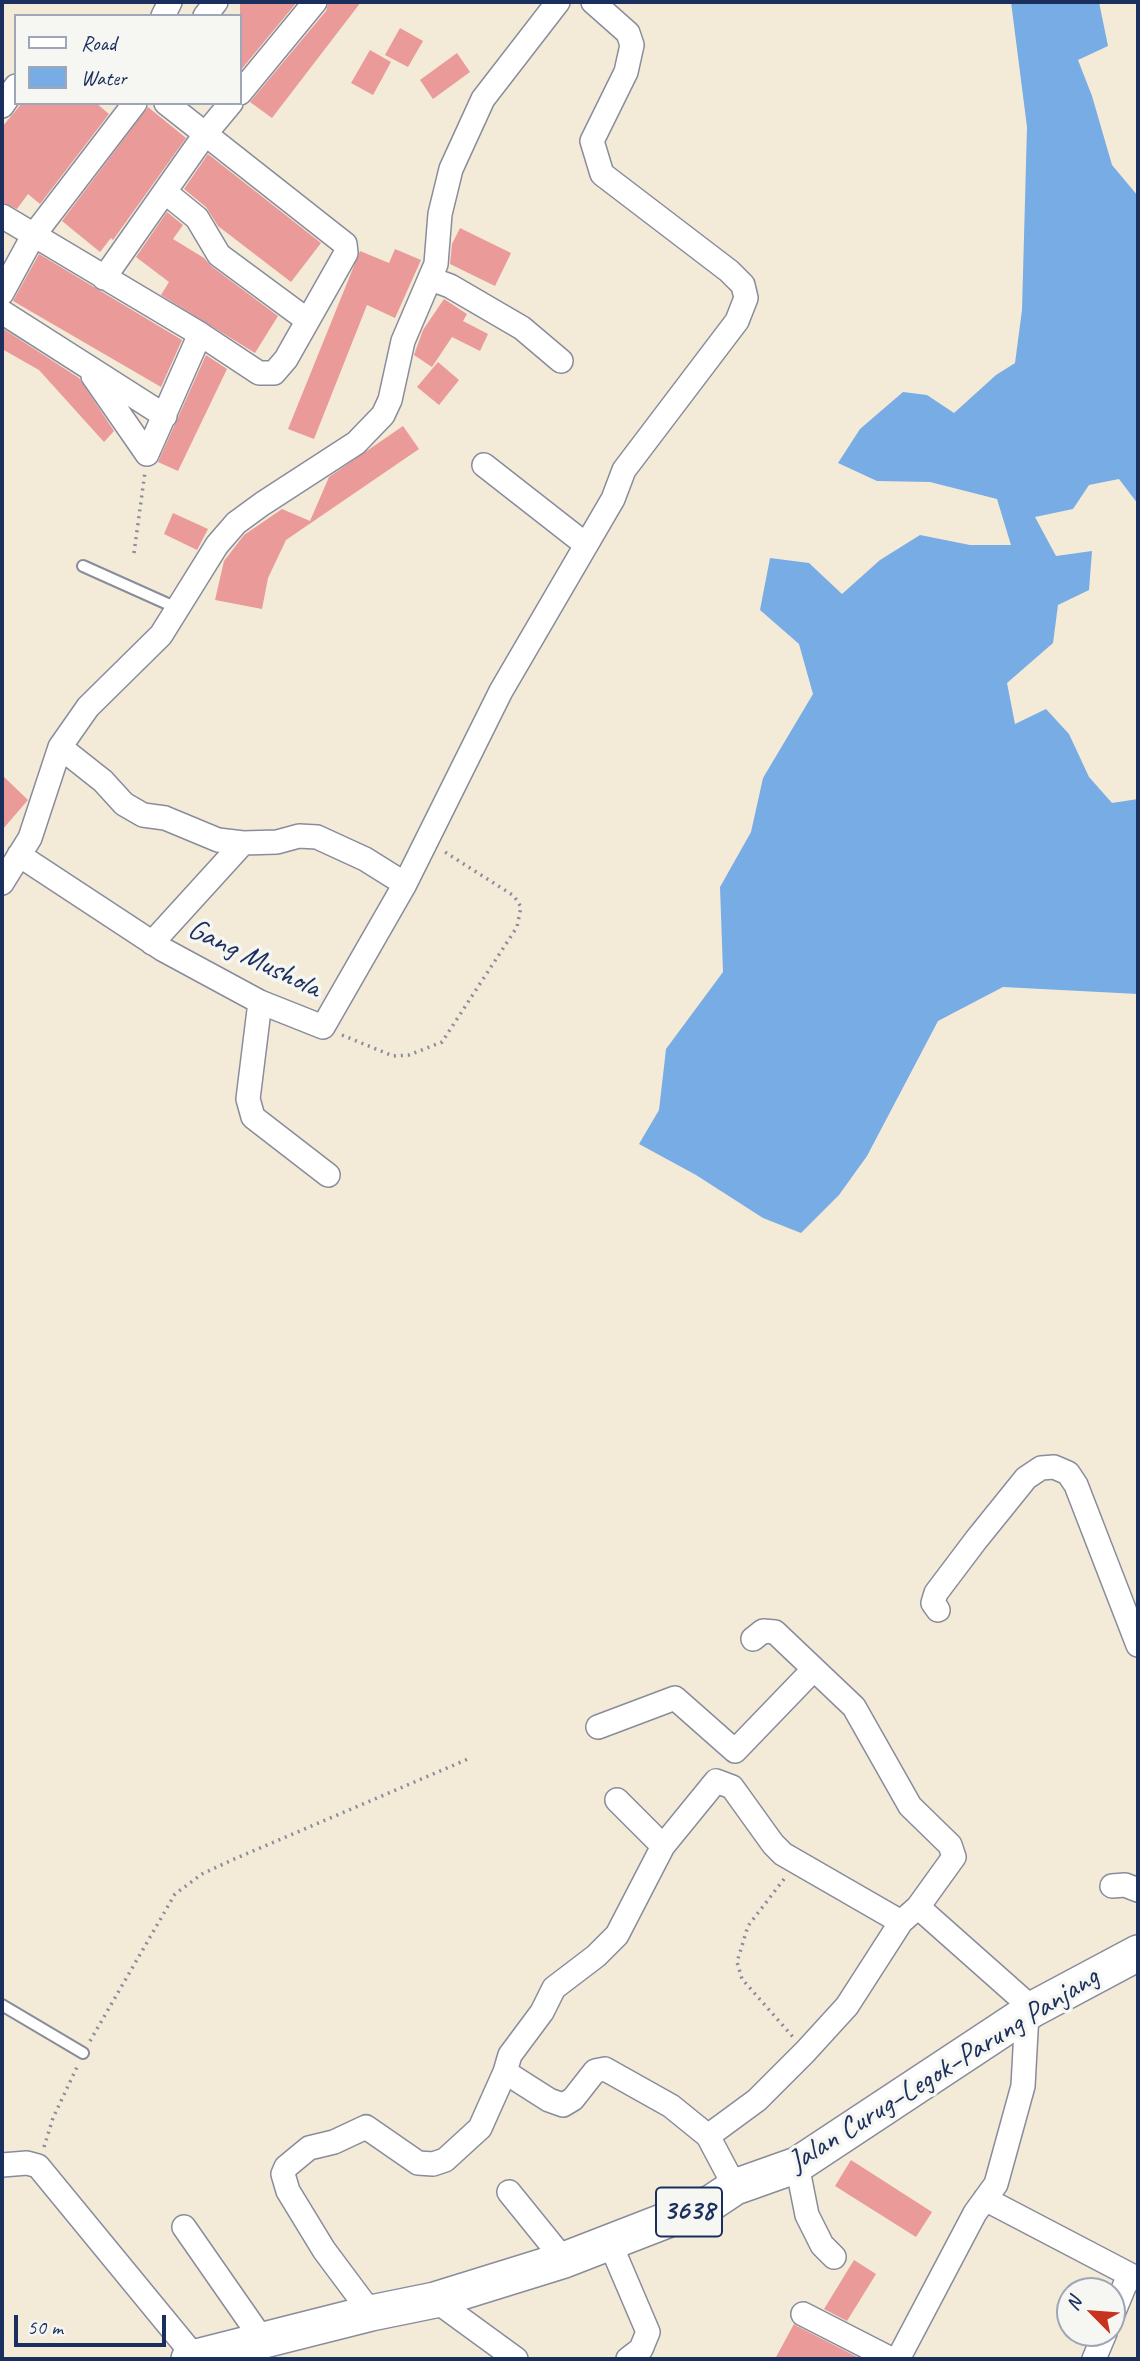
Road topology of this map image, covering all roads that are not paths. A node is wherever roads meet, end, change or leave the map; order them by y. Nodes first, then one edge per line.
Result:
1 (315, 2) edge
2 (558, 2) edge
3 (593, 2) edge
4 (14, 89) edge
5 (242, 91) edge
6 (169, 105) edge
7 (229, 105) edge
8 (2, 106) edge
9 (119, 108) edge
10 (206, 133) junction
11 (165, 192) junction
12 (2, 216) edge
13 (33, 236) junction
14 (104, 278) junction
15 (431, 279) junction
16 (2, 293) edge
17 (2, 312) edge
18 (307, 320) junction
19 (200, 334) junction
20 (561, 361) dead end
21 (86, 366) junction
22 (165, 416) junction
23 (484, 465) dead end
24 (585, 544) junction
25 (83, 566) dead end
26 (179, 609) junction
27 (60, 747) junction
28 (243, 843) junction
29 (19, 855) junction
30 (2, 883) edge
31 (405, 884) junction
32 (152, 943) junction
33 (260, 1002) junction
34 (328, 1175) dead end
35 (938, 1610) dead end
36 (753, 1639) dead end
37 (1138, 1645) edge
38 (813, 1670) junction
39 (598, 1727) dead end
40 (617, 1800) dead end
41 (663, 1846) junction
42 (1112, 1886) dead end
43 (1138, 1890) edge
44 (909, 1914) junction
45 (1138, 1953) edge
46 (2, 2005) edge
47 (1030, 2011) junction
48 (83, 2053) road end
49 (505, 2072) junction
50 (708, 2136) junction
51 (2, 2165) edge
52 (797, 2165) junction
53 (735, 2187) junction
54 (509, 2192) dead end
55 (985, 2199) junction
56 (184, 2227) dead end
57 (610, 2244) junction
58 (834, 2257) dead end
59 (564, 2260) junction
60 (1134, 2277) edge
61 (435, 2300) junction
62 (371, 2313) junction
63 (803, 2314) dead end
64 (264, 2342) junction
65 (192, 2358) edge
66 (516, 2359) edge
67 (628, 2359) edge
68 (891, 2359) edge
69 (898, 2359) edge

1 - 5 street
2 - 15 street
3 - 24 street, Gang Mushola
4 - 8 street
6 - 10 street
7 - 10 street
9 - 13 street
10 - 11 street
10 - 18 street
11 - 14 street
11 - 18 street
12 - 13 street
13 - 14 street
13 - 16 street
14 - 19 street
15 - 20 street
15 - 26 street
17 - 21 street
18 - 19 street
19 - 22 street
21 - 22 street
21 - 22 street
23 - 24 street
24 - 31 street, Gang Mushola
25 - 26 lane
26 - 27 street
27 - 28 street
27 - 29 street
28 - 31 street
28 - 32 street
29 - 30 street
29 - 32 street, Gang Mushola
31 - 33 street, Gang Mushola
32 - 33 street, Gang Mushola
33 - 34 street
35 - 37 street
36 - 38 street
38 - 39 street
38 - 44 street
40 - 41 street
41 - 44 street
41 - 49 street
42 - 43 street
44 - 47 street
44 - 50 street
45 - 47 main road, Jalan Curug–Legok–Parung Panjang / 3638
46 - 48 lane
47 - 52 main road, Jalan Curug–Legok–Parung Panjang / 3638
47 - 55 street
49 - 50 street
49 - 62 street
50 - 53 street
51 - 65 street
52 - 53 main road, Jalan Curug–Legok–Parung Panjang / 3638
52 - 58 street
53 - 57 main road, Jalan Curug–Legok–Parung Panjang / 3638
54 - 59 street
55 - 60 street
55 - 69 street
56 - 64 street
57 - 59 main road, Jalan Curug–Legok–Parung Panjang / 3638
57 - 67 street
59 - 61 main road, Jalan Curug–Legok–Parung Panjang / 3638
61 - 62 main road, Jalan Curug–Legok–Parung Panjang / 3638
61 - 66 street
62 - 64 main road, Jalan Curug–Legok–Parung Panjang / 3638
63 - 68 street
64 - 65 main road, Jalan Curug–Legok–Parung Panjang / 3638

